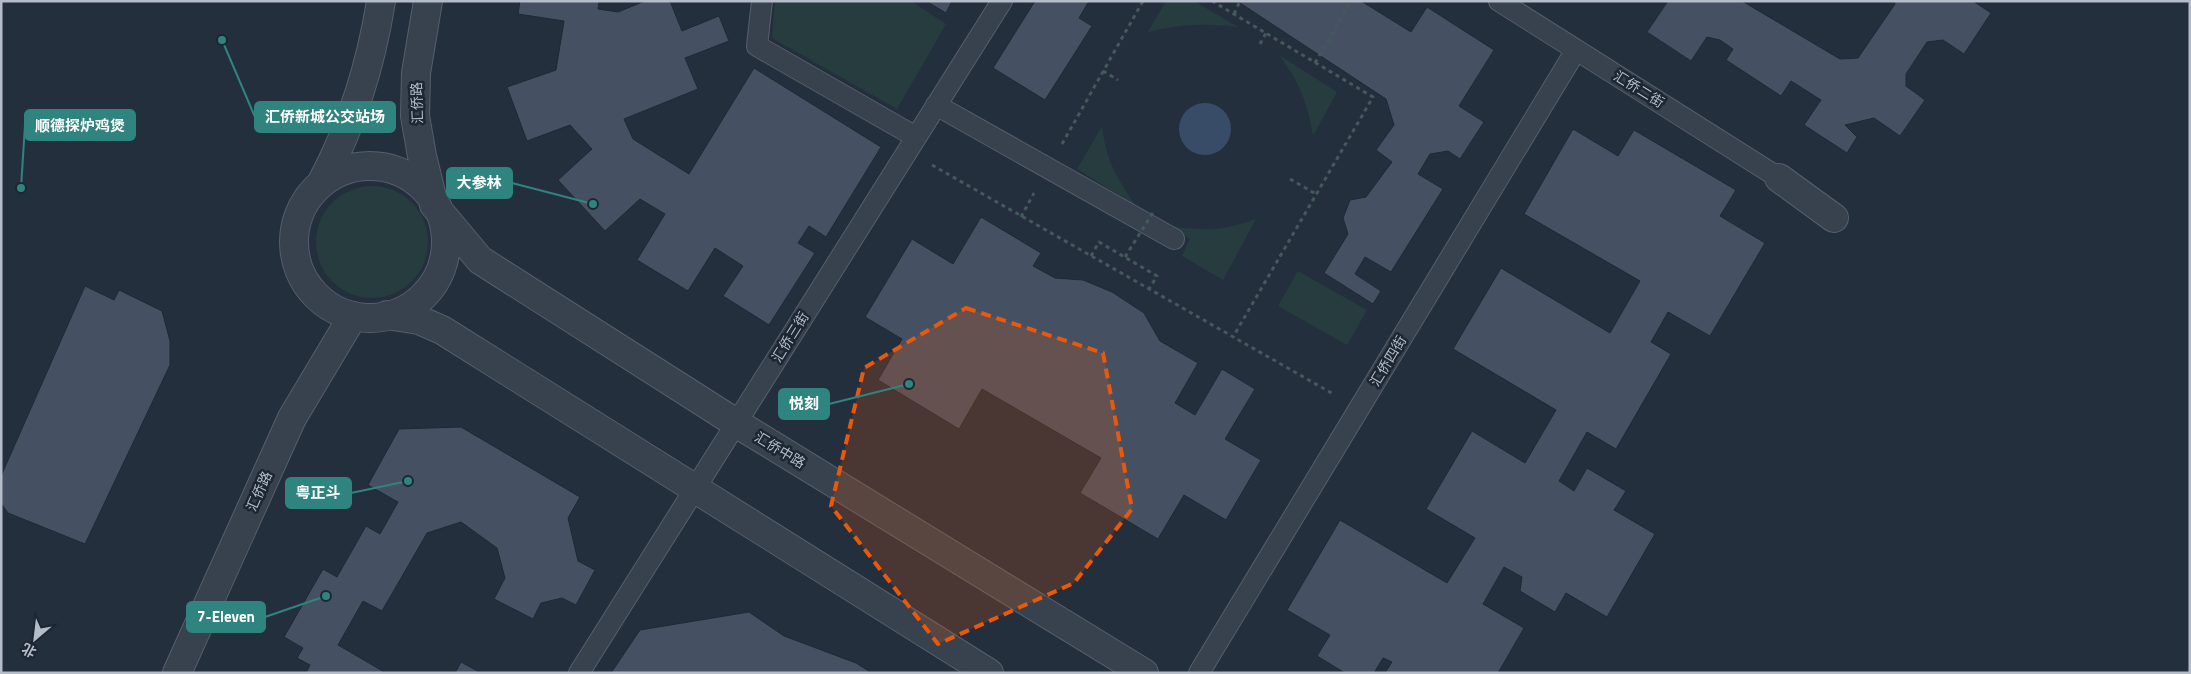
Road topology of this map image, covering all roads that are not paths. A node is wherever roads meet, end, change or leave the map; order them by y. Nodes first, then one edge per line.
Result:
1 (381, 1) edge
2 (428, 1) edge
3 (762, 1) edge
4 (1002, 1) edge
5 (1499, 1) edge
6 (1576, 50) junction
7 (936, 105) junction
8 (911, 144) junction
9 (1779, 178) joint
10 (322, 182) junction
11 (434, 205) junction
12 (1834, 218) dead end
13 (1174, 239) dead end
14 (388, 315) junction
15 (353, 316) junction
16 (736, 423) junction
17 (696, 490) junction
18 (177, 673) edge
19 (579, 673) edge
20 (989, 673) edge
21 (1144, 673) edge
22 (1199, 673) edge

1 - 10 street
2 - 11 street, 汇侨路
3 - 8 lane
4 - 7 lane, 汇侨三街
5 - 6 lane, 汇侨二街
6 - 9 lane, 汇侨二街
6 - 22 lane, 汇侨四街
7 - 8 lane, 汇侨三街
7 - 13 lane
8 - 16 lane, 汇侨三街
9 - 12 street
10 - 11 street
10 - 15 street
11 - 14 street
11 - 16 street, 汇侨中路
14 - 15 street
14 - 17 street
15 - 18 street, 汇侨路
16 - 17 lane, 汇侨三街
16 - 21 street, 汇侨中路
17 - 19 lane, 汇侨三街
17 - 20 street

